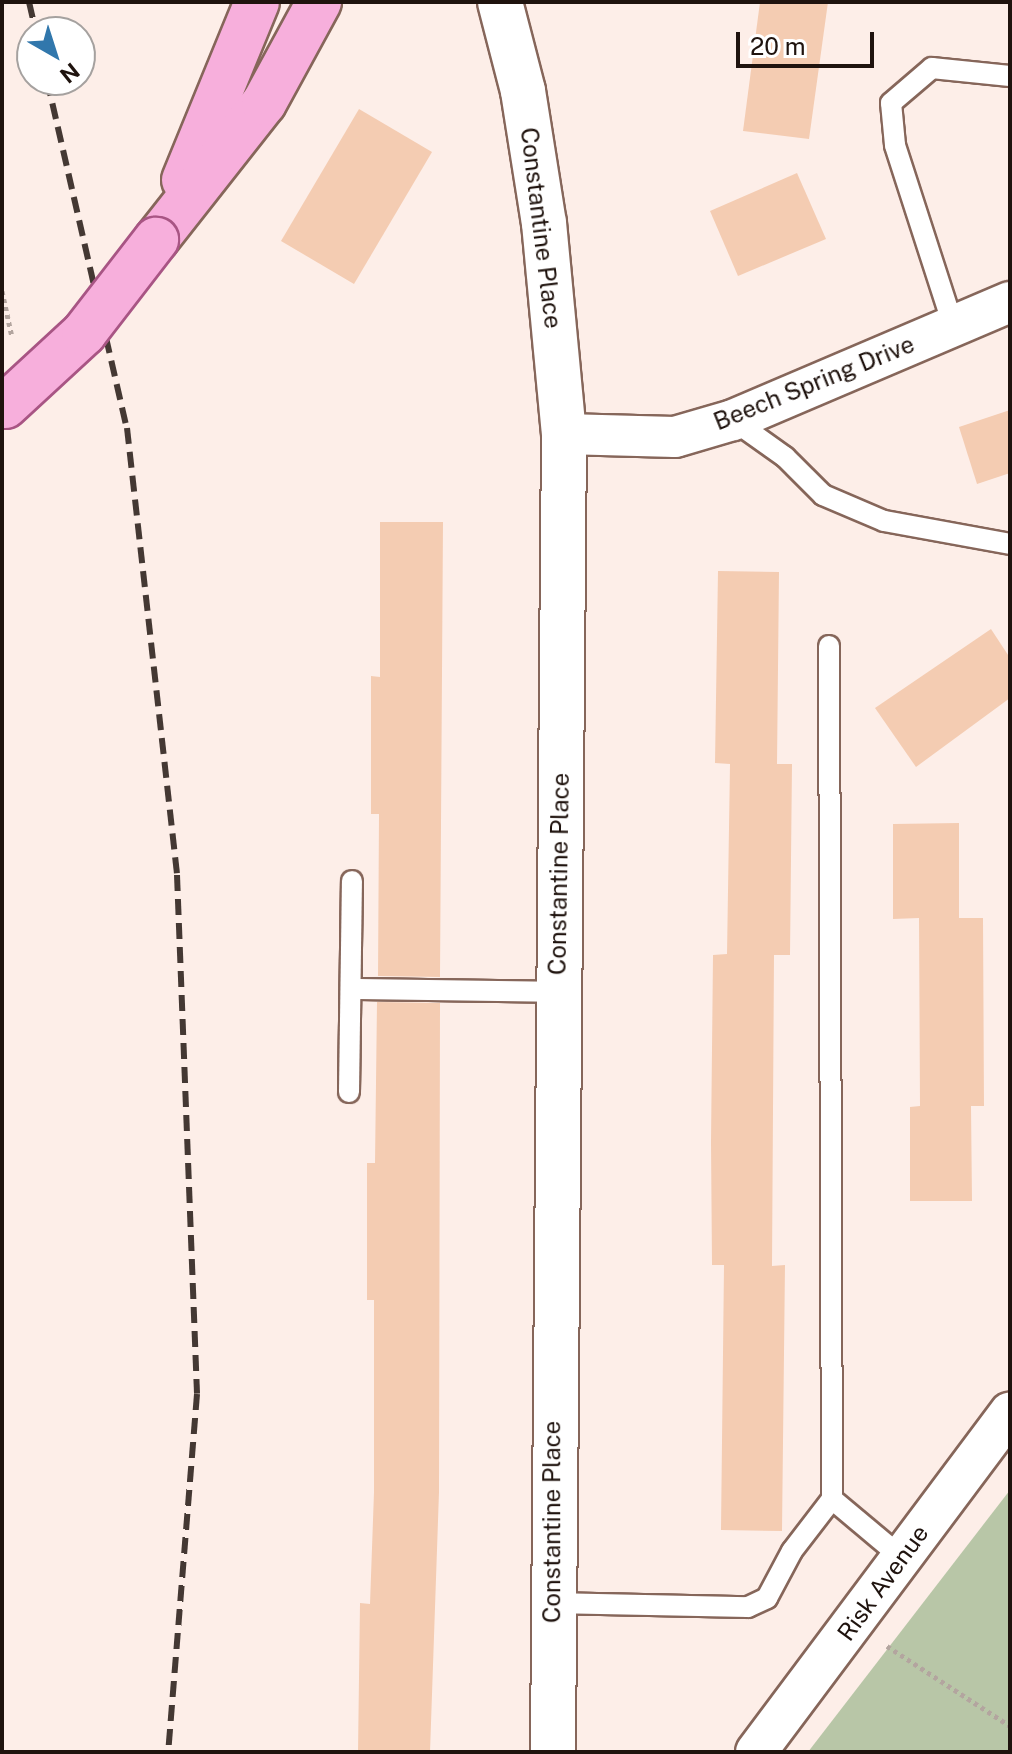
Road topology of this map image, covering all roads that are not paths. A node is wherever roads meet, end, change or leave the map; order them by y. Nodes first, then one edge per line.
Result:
1 (257, 2) edge
2 (319, 2) edge
3 (500, 2) edge
4 (1010, 76) edge
5 (156, 240) junction
6 (1010, 302) edge
7 (953, 325) junction
8 (4, 407) edge
9 (733, 420) junction
10 (564, 434) junction
11 (1010, 544) edge
12 (829, 646) dead end
13 (352, 881) dead end
14 (351, 989) junction
15 (558, 992) junction
16 (349, 1092) dead end
17 (1010, 1413) edge
18 (832, 1499) junction
19 (901, 1557) junction
20 (551, 1603) junction
21 (553, 1752) edge
22 (756, 1752) edge

1 - 5 main road
2 - 5 main road
3 - 10 street, Constantine Place
4 - 7 lane
5 - 8 main road, bridge
6 - 7 street, Beech Spring Drive
7 - 9 street, Beech Spring Drive
9 - 10 street, Beech Spring Drive
9 - 11 lane
10 - 15 street, Constantine Place
12 - 18 lane
13 - 14 lane
14 - 15 lane
14 - 16 lane
15 - 20 street, Constantine Place
17 - 19 street, Risk Avenue
18 - 19 lane
18 - 20 lane
19 - 22 street, Risk Avenue
20 - 21 street, Constantine Place

